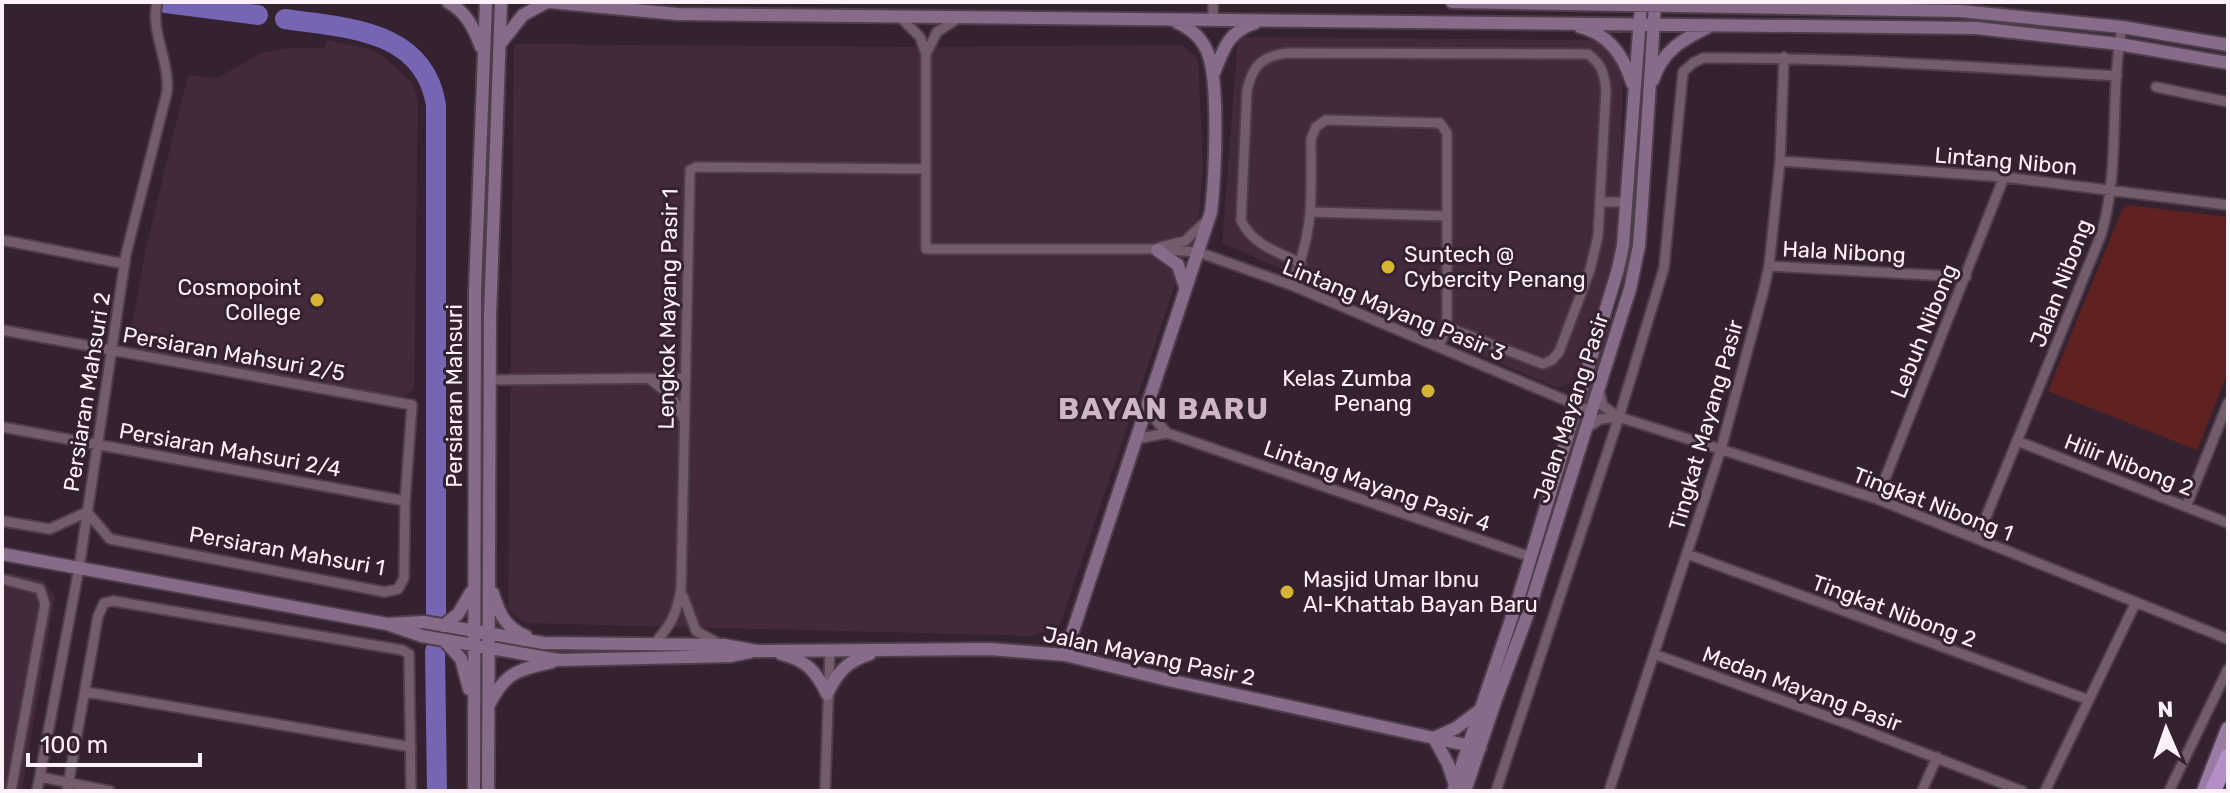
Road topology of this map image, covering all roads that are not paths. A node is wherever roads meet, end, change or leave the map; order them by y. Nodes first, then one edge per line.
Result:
1 (157, 2) edge
2 (448, 2) edge
3 (486, 2) edge
4 (501, 2) edge
5 (548, 2) edge
6 (1213, 2) edge
7 (1452, 2) edge
8 (1717, 2) edge
9 (1576, 3) edge
10 (1641, 3) edge
11 (1655, 4) edge
12 (1734, 8) junction
13 (899, 16) junction
14 (960, 17) junction
15 (1169, 19) junction
16 (1213, 20) junction
17 (1262, 20) junction
18 (1557, 24) junction
19 (1640, 24) junction
20 (1654, 24) junction
21 (1713, 25) junction
22 (2122, 27) junction
23 (2119, 44) junction
24 (2228, 45) edge
25 (498, 48) junction
26 (484, 54) junction
27 (926, 54) junction
28 (1784, 57) junction
29 (2228, 63) edge
30 (1214, 73) junction
31 (2117, 76) junction
32 (2156, 87) dead end
33 (1634, 90) junction
34 (1649, 91) junction
35 (2228, 102) edge
36 (1780, 161) junction
37 (926, 169) junction
38 (2004, 177) junction
39 (2112, 189) junction
40 (1601, 202) junction
41 (1626, 202) junction
42 (2228, 205) edge
43 (1211, 212) junction
44 (1311, 212) junction
45 (1447, 216) junction
46 (2, 240) edge
47 (1153, 250) junction
48 (1198, 252) junction
49 (1301, 263) junction
50 (125, 264) junction
51 (1769, 266) junction
52 (1966, 277) junction
53 (1291, 285) junction
54 (1186, 290) junction
55 (1447, 327) junction
56 (2, 330) edge
57 (1439, 346) junction
58 (112, 349) junction
59 (686, 378) junction
60 (650, 379) junction
61 (490, 380) junction
62 (1598, 385) junction
63 (2228, 403) edge
64 (412, 405) joint
65 (1575, 405) junction
66 (1147, 410) junction
67 (1591, 411) junction
68 (1619, 417) junction
69 (685, 422) junction
70 (2, 427) edge
71 (1585, 430) junction
72 (1167, 433) junction
73 (1136, 439) junction
74 (2017, 441) junction
75 (98, 444) junction
76 (1721, 449) junction
77 (1877, 499) junction
78 (405, 501) junction
79 (2186, 507) junction
80 (87, 512) junction
81 (2, 521) edge
82 (2228, 523) edge
83 (1977, 539) junction
84 (2, 554) edge
85 (1687, 554) junction
86 (1531, 557) junction
87 (79, 568) junction
88 (489, 574) junction
89 (2, 579) edge
90 (681, 589) junction
91 (472, 591) junction
92 (2135, 604) junction
93 (387, 624) junction
94 (443, 626) junction
95 (474, 638) junction
96 (2228, 639) edge
97 (444, 640) junction
98 (489, 641) junction
99 (543, 643) junction
100 (653, 645) junction
101 (724, 645) junction
102 (830, 650) junction
103 (884, 650) junction
104 (762, 651) junction
105 (1654, 654) junction
106 (1065, 655) junction
107 (559, 660) junction
108 (2228, 669) edge
109 (86, 692) junction
110 (827, 694) junction
111 (2089, 700) junction
112 (1482, 708) junction
113 (481, 710) junction
114 (2228, 729) edge
115 (1434, 738) junction
116 (411, 747) junction
117 (1474, 747) junction
118 (1937, 757) junction
119 (2228, 757) edge
120 (40, 777) junction
121 (68, 787) edge
122 (1458, 789) edge
123 (11, 791) edge
124 (37, 791) edge
125 (110, 791) edge
126 (411, 791) edge
127 (474, 791) edge
128 (488, 791) edge
129 (825, 791) edge
130 (1496, 791) edge
131 (1609, 791) edge
132 (1922, 791) edge
133 (2022, 791) edge
134 (2045, 791) edge
135 (2169, 791) edge
136 (2204, 791) edge
137 (2213, 791) edge

1 - 50 street, Persiaran Mahsuri 2
2 - 26 street
3 - 26 street, Persiaran Mahsuri
4 - 25 street, Persiaran Mahsuri
5 - 13 street
5 - 25 street
6 - 16 street
7 - 9 street
8 - 12 street
9 - 10 street
10 - 11 street
10 - 19 street, Jalan Mayang Pasir
11 - 12 street
11 - 20 street, Jalan Mayang Pasir
12 - 22 street
13 - 14 street
13 - 27 street
14 - 15 street
14 - 27 street
15 - 16 street
15 - 30 street
16 - 17 street
17 - 18 street
17 - 30 street
18 - 19 street
18 - 33 street
19 - 20 street
19 - 33 street, Jalan Mayang Pasir
20 - 21 street
20 - 34 street, Jalan Mayang Pasir
21 - 23 street
21 - 34 street
22 - 23 street, Jalan Nibong
22 - 24 street
23 - 29 street
23 - 31 street, Jalan Nibong
25 - 61 street, Persiaran Mahsuri
26 - 91 street, Persiaran Mahsuri
27 - 37 street
28 - 31 street
28 - 36 street, Tingkat Mayang Pasir
28 - 68 street
30 - 43 street
31 - 39 street, Jalan Nibong
32 - 35 street
33 - 41 street, Jalan Mayang Pasir
34 - 62 street, Jalan Mayang Pasir
36 - 38 street, Lintang Nibon
36 - 51 street, Tingkat Mayang Pasir
37 - 47 street
37 - 59 street, Lengkok Mayang Pasir 1
38 - 39 street, Lintang Nibon
38 - 52 street, Lebuh Nibong
39 - 42 street, Lintang Nibon
39 - 74 street, Jalan Nibong
40 - 41 street
40 - 49 street
40 - 55 street
41 - 65 street, Jalan Mayang Pasir
43 - 47 street
43 - 48 street
44 - 45 street
44 - 45 street
44 - 49 street
45 - 55 street
46 - 50 street
47 - 48 street, Lintang Mayang Pasir 3
47 - 54 street
48 - 53 street, Lintang Mayang Pasir 3
48 - 54 street
49 - 53 street
50 - 58 street, Persiaran Mahsuri 2
51 - 52 street, Hala Nibong
51 - 76 street, Tingkat Mayang Pasir
52 - 77 street, Lebuh Nibong
53 - 57 street, Lintang Mayang Pasir 3
54 - 66 street
55 - 57 street
56 - 58 street, Persiaran Mahsuri 2/5
57 - 65 street, Lintang Mayang Pasir 3
58 - 64 street, Persiaran Mahsuri 2/5
58 - 75 street, Persiaran Mahsuri 2
59 - 60 street
59 - 69 street, Lengkok Mayang Pasir 1
60 - 61 street
60 - 69 street
61 - 88 street, Persiaran Mahsuri
62 - 67 street, Jalan Mayang Pasir
62 - 68 street
63 - 79 street
64 - 78 street, Persiaran Mahsuri 1
65 - 67 street, Lintang Mayang Pasir 3
65 - 86 street, Jalan Mayang Pasir
66 - 72 street
66 - 73 street
67 - 71 street, Jalan Mayang Pasir
68 - 71 street
68 - 76 street, Tingkat Nibong 1
68 - 130 street
69 - 90 street, Lengkok Mayang Pasir 1
70 - 75 street, Persiaran Mahsuri 2/4
71 - 117 street, Jalan Mayang Pasir
72 - 73 street, Lintang Mayang Pasir 4
72 - 86 street, Lintang Mayang Pasir 4
73 - 106 street
74 - 79 street, Hilir Nibong 2
74 - 83 street, Jalan Nibong
75 - 78 street, Persiaran Mahsuri 2/4
75 - 80 street, Persiaran Mahsuri 2
76 - 77 street, Tingkat Nibong 1
76 - 85 street, Tingkat Mayang Pasir
77 - 83 street, Tingkat Nibong 1
78 - 80 street, Persiaran Mahsuri 1
79 - 82 street, Hilir Nibong 2
80 - 81 street
80 - 87 street, Persiaran Mahsuri 2
83 - 92 street, Tingkat Nibong 1
84 - 87 street
85 - 105 street, Tingkat Mayang Pasir
85 - 111 street, Tingkat Nibong 2
86 - 112 street, Jalan Mayang Pasir
87 - 93 street
87 - 120 street, Persiaran Mahsuri 2
88 - 98 street, Persiaran Mahsuri
88 - 99 street
89 - 123 street
90 - 100 street, Lengkok Mayang Pasir 1
90 - 101 street, Lengkok Mayang Pasir 1
91 - 94 street
91 - 95 street, Persiaran Mahsuri
92 - 96 street, Tingkat Nibong 1
92 - 111 street
93 - 94 street
93 - 97 street
94 - 95 street
95 - 97 street
95 - 98 street
95 - 113 street, Persiaran Mahsuri
97 - 113 street
98 - 99 street, Jalan Mayang Pasir 2
98 - 107 street, Jalan Mayang Pasir 2
98 - 113 street, Persiaran Mahsuri
99 - 100 street, Jalan Mayang Pasir 2
100 - 101 street, Jalan Mayang Pasir 2
101 - 104 street, Jalan Mayang Pasir 2
102 - 103 street, Jalan Mayang Pasir 2
102 - 104 street, Jalan Mayang Pasir 2
102 - 110 street
103 - 106 street, Jalan Mayang Pasir 2
103 - 110 street
104 - 107 street, Jalan Mayang Pasir 2
104 - 110 street
105 - 118 street, Medan Mayang Pasir
105 - 131 street, Tingkat Mayang Pasir
106 - 115 street, Jalan Mayang Pasir 2
107 - 113 street
108 - 135 street
109 - 116 street
109 - 116 street
109 - 121 street
110 - 129 street
111 - 134 street
112 - 115 street
112 - 117 street, Jalan Mayang Pasir
113 - 127 street, Persiaran Mahsuri
113 - 128 street, Persiaran Mahsuri
114 - 136 main road
115 - 117 street, Jalan Mayang Pasir 2
115 - 122 street
116 - 126 street
117 - 122 street, Jalan Mayang Pasir
118 - 132 street
118 - 133 street, Medan Mayang Pasir
119 - 137 highway
120 - 121 street
120 - 124 street, Persiaran Mahsuri 2
121 - 125 street

